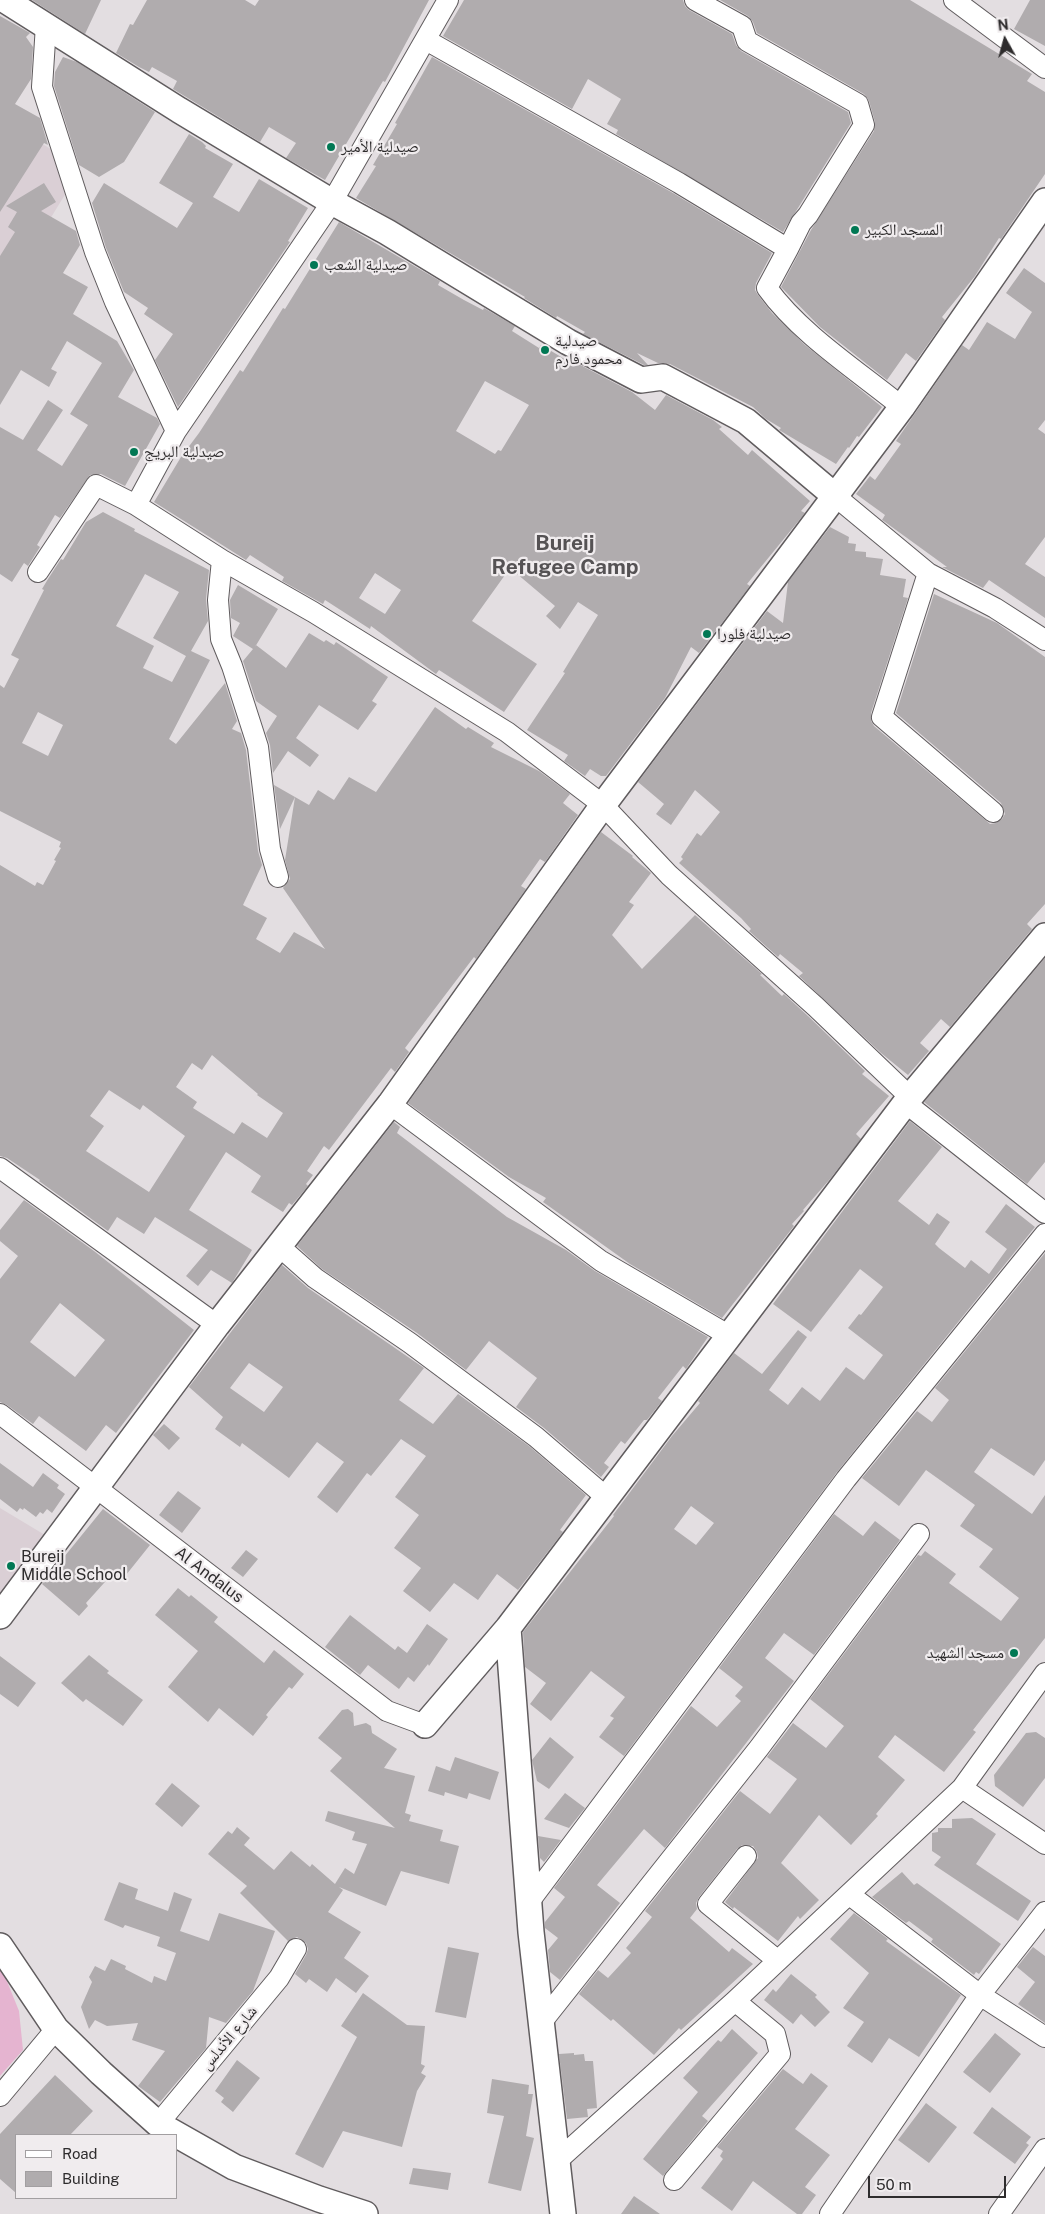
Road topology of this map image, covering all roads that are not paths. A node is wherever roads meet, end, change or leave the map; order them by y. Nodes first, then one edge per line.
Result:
1 (4, 0) edge
2 (448, 0) edge
3 (695, 0) edge
4 (954, 0) edge
5 (46, 25) junction
6 (426, 40) junction
7 (1045, 68) edge
8 (1045, 201) edge
9 (332, 202) junction
10 (788, 248) junction
11 (902, 406) junction
12 (176, 431) junction
13 (835, 496) junction
14 (136, 505) junction
15 (222, 560) junction
16 (38, 572) dead end
17 (928, 573) junction
18 (1045, 640) edge
19 (603, 805) junction
20 (993, 812) dead end
21 (278, 877) dead end
22 (1045, 936) edge
23 (910, 1097) junction
24 (390, 1104) junction
25 (0, 1168) edge
26 (1045, 1213) edge
27 (1045, 1234) edge
28 (280, 1247) junction
29 (217, 1325) junction
30 (728, 1335) junction
31 (0, 1414) edge
32 (95, 1488) junction
33 (606, 1497) junction
34 (919, 1534) dead end
35 (0, 1616) edge
36 (508, 1628) junction
37 (1045, 1673) edge
38 (425, 1725) joint
39 (962, 1788) junction
40 (1045, 1844) edge
41 (746, 1856) dead end
42 (850, 1895) junction
43 (529, 1902) junction
44 (1045, 1912) edge
45 (0, 1946) edge
46 (296, 1949) dead end
47 (777, 1960) junction
48 (980, 1995) junction
49 (735, 2002) junction
50 (541, 2023) junction
51 (56, 2028) junction
52 (1045, 2037) edge
53 (0, 2096) edge
54 (158, 2124) junction
55 (176, 2134) edge
56 (178, 2135) edge
57 (1045, 2150) edge
58 (558, 2160) junction
59 (674, 2180) dead end
60 (365, 2214) edge
61 (563, 2214) edge
62 (830, 2214) edge
63 (999, 2214) edge

1 - 5 street
2 - 6 street
3 - 10 street
4 - 7 street
5 - 9 street
5 - 12 street
6 - 9 street
6 - 10 street
8 - 11 street
9 - 12 street
9 - 13 street
10 - 11 street
11 - 13 street
12 - 14 street
13 - 17 street
13 - 19 street
14 - 15 street
14 - 16 street
15 - 19 street
15 - 21 street
17 - 18 street
17 - 20 street
19 - 23 street
19 - 24 street
22 - 23 street
23 - 26 street
23 - 30 street
24 - 28 street
24 - 30 street
25 - 29 street
27 - 43 street
28 - 29 street
28 - 33 street
29 - 32 street
30 - 33 street
31 - 32 street, Al Andalus
32 - 35 street
32 - 38 street, Al Andalus
33 - 36 street
34 - 50 street
36 - 38 street
36 - 43 street
37 - 39 street
39 - 40 street
39 - 42 street
41 - 47 street
42 - 47 street
42 - 48 street
43 - 50 street
44 - 48 street
45 - 51 street
46 - 54 street, شارع الأندلس
47 - 49 street
48 - 52 street
48 - 62 street
49 - 58 street
49 - 59 street
50 - 58 street
51 - 53 street
51 - 54 street
54 - 55 street
56 - 60 street
57 - 63 street
58 - 61 street

